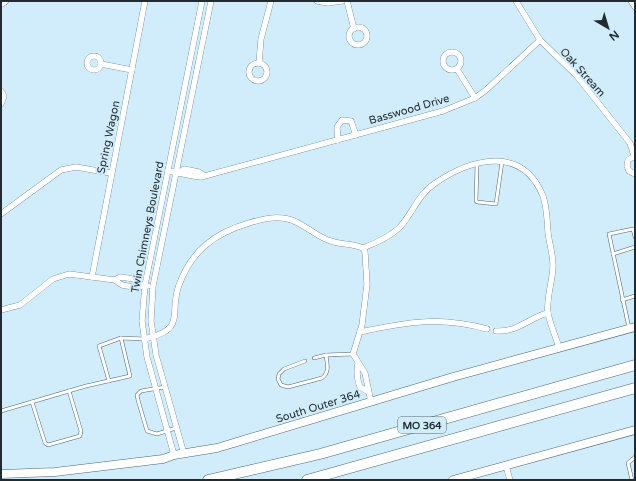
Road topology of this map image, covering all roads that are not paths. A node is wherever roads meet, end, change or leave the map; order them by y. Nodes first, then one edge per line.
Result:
1 (145, 1) edge
2 (202, 1) edge
3 (212, 1) edge
4 (271, 1) edge
5 (317, 1) edge
6 (342, 1) edge
7 (347, 1) edge
8 (516, 1) edge
9 (630, 1) edge
10 (635, 7) edge
11 (354, 29) dead end
12 (540, 40) junction
13 (259, 63) dead end
14 (101, 64) dead end
15 (456, 69) dead end
16 (132, 70) junction
17 (1, 91) edge
18 (475, 98) junction
19 (1, 104) edge
20 (356, 135) junction
21 (338, 140) junction
22 (634, 156) edge
23 (477, 162) junction
24 (502, 162) junction
25 (168, 171) junction
26 (179, 172) junction
27 (110, 173) junction
28 (635, 174) edge
29 (1, 214) edge
30 (635, 237) edge
31 (635, 247) edge
32 (363, 248) junction
33 (613, 254) junction
34 (92, 277) junction
35 (144, 285) junction
36 (153, 286) junction
37 (635, 296) edge
38 (622, 300) junction
39 (1, 310) edge
40 (548, 313) junction
41 (632, 328) edge
42 (487, 329) dead end
43 (496, 330) dead end
44 (360, 332) junction
45 (154, 336) junction
46 (121, 338) junction
47 (144, 338) junction
48 (559, 348) junction
49 (353, 354) junction
50 (326, 355) junction
51 (314, 358) dead end
52 (305, 361) dead end
53 (358, 363) junction
54 (635, 366) edge
55 (110, 381) junction
56 (165, 387) junction
57 (635, 388) edge
58 (156, 389) junction
59 (69, 391) junction
60 (367, 391) junction
61 (32, 402) junction
62 (371, 402) junction
63 (1, 411) edge
64 (176, 428) junction
65 (635, 430) edge
66 (167, 431) junction
67 (184, 454) junction
68 (174, 455) junction
69 (635, 457) edge
70 (506, 466) junction
71 (1, 474) edge
72 (208, 480) edge
73 (307, 480) edge
74 (453, 480) edge
75 (510, 480) edge
76 (632, 480) edge

1 - 16 street, Spring Wagon
2 - 25 street, Twin Chimneys Boulevard
3 - 26 street, Twin Chimneys Boulevard
4 - 13 street
5 - 6 street
7 - 11 street
8 - 12 street, Oak Stream
9 - 10 street
12 - 18 street, Basswood Drive
12 - 22 street, Oak Stream
14 - 16 street
15 - 18 street
16 - 27 street, Spring Wagon
17 - 19 street
18 - 20 street, Basswood Drive
20 - 21 street, Basswood Drive
20 - 21 street, Basswood Drive
21 - 26 street, Basswood Drive
22 - 28 street, Oak Stream
23 - 24 street
23 - 24 lane
23 - 32 street
24 - 40 street
25 - 26 street, Basswood Drive
25 - 35 street, Twin Chimneys Boulevard
26 - 36 street, Twin Chimneys Boulevard
27 - 29 street
27 - 34 street, Spring Wagon
30 - 33 lane
31 - 33 lane
32 - 44 street
32 - 45 street
33 - 38 lane
34 - 35 street
34 - 39 street
35 - 36 street
35 - 47 street, Twin Chimneys Boulevard
36 - 45 street, Twin Chimneys Boulevard
37 - 38 lane
38 - 41 lane
40 - 43 street
40 - 48 street
41 - 48 street, South Outer 364
42 - 44 street
44 - 49 street
45 - 47 street
45 - 56 street, Twin Chimneys Boulevard
46 - 47 lane
46 - 55 lane
46 - 55 lane
47 - 58 street, Twin Chimneys Boulevard
48 - 62 street, South Outer 364
49 - 50 lane
49 - 53 street
50 - 51 lane
50 - 52 lane
53 - 60 street
53 - 60 street
54 - 72 highway, MO 364
55 - 59 lane
56 - 58 lane
56 - 64 street, Twin Chimneys Boulevard
57 - 73 highway, MO 364
58 - 66 street, Twin Chimneys Boulevard
58 - 66 lane
59 - 61 lane
59 - 61 lane
60 - 62 street
61 - 63 lane
62 - 67 street, South Outer 364
64 - 66 lane
64 - 67 street, Twin Chimneys Boulevard
65 - 70 street
66 - 68 street, Twin Chimneys Boulevard
67 - 68 street, South Outer 364
68 - 71 street, South Outer 364
69 - 76 lane
70 - 74 street
70 - 75 street

